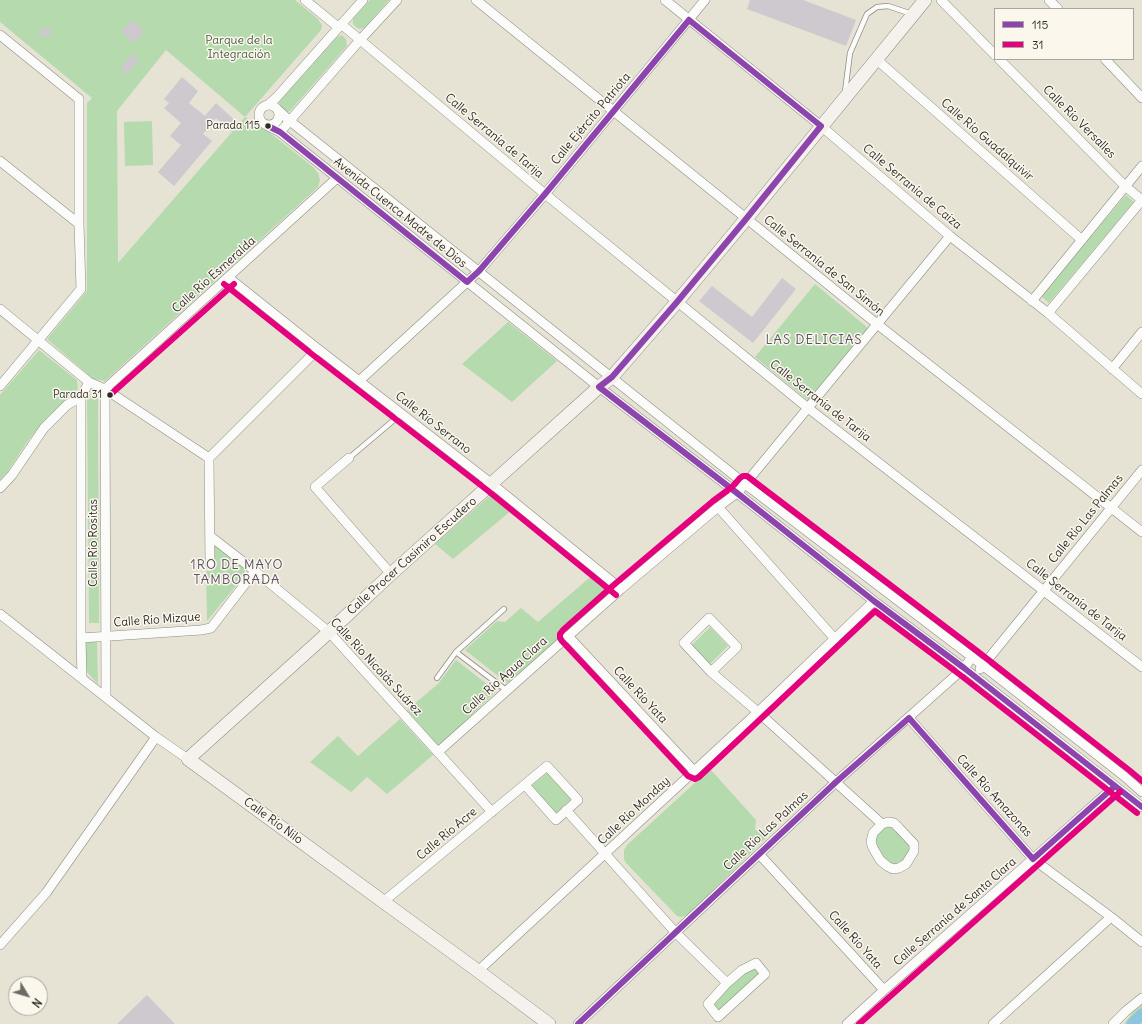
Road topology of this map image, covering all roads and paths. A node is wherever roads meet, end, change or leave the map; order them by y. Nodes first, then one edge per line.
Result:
1 (305, 0) edge
2 (363, 0) edge
3 (397, 0) edge
4 (476, 0) edge
5 (665, 0) edge
6 (705, 0) edge
7 (925, 0) edge
8 (941, 0) edge
9 (1049, 0) edge
10 (1057, 8) edge
11 (913, 15) junction
12 (689, 20) junction
13 (340, 26) junction
14 (0, 35) edge
15 (360, 40) junction
16 (994, 54) edge
17 (876, 59) junction
18 (1000, 60) edge
19 (1106, 60) edge
20 (844, 98) junction
21 (1142, 98) edge
22 (273, 107) junction
23 (613, 112) junction
24 (290, 121) junction
25 (268, 126) junction
26 (821, 126) junction
27 (280, 132) junction
28 (0, 161) edge
29 (1142, 166) edge
30 (338, 178) junction
31 (1126, 186) junction
32 (545, 194) junction
33 (1142, 200) edge
34 (746, 219) junction
35 (79, 224) junction
36 (950, 236) junction
37 (1082, 240) junction
38 (479, 271) junction
39 (229, 278) junction
40 (468, 282) junction
41 (1032, 301) junction
42 (677, 302) junction
43 (0, 309) edge
44 (1048, 314) junction
45 (877, 324) junction
46 (1142, 332) edge
47 (38, 340) junction
48 (318, 349) junction
49 (1112, 369) junction
50 (612, 377) junction
51 (359, 381) junction
52 (89, 382) junction
53 (0, 386) edge
54 (599, 388) junction
55 (105, 389) junction
56 (1142, 394) edge
57 (80, 397) junction
58 (808, 408) junction
59 (401, 414) junction
60 (209, 458) junction
61 (349, 458) joint
62 (1142, 470) edge
63 (492, 484) junction
64 (745, 484) junction
65 (0, 488) edge
66 (737, 493) junction
67 (718, 507) junction
68 (1110, 508) junction
69 (1142, 532) edge
70 (210, 536) junction
71 (210, 564) dead end
72 (255, 571) junction
73 (391, 574) junction
74 (621, 588) junction
75 (1044, 590) junction
76 (874, 601) junction
77 (504, 609) dead end
78 (0, 614) edge
79 (329, 632) junction
80 (106, 636) junction
81 (568, 636) junction
82 (81, 638) junction
83 (835, 639) junction
84 (456, 652) junction
85 (972, 657) junction
86 (983, 666) junction
87 (1142, 667) edge
88 (964, 668) junction
89 (711, 672) junction
90 (974, 677) junction
91 (82, 678) junction
92 (437, 678) dead end
93 (506, 690) junction
94 (106, 697) junction
95 (758, 712) junction
96 (909, 718) junction
97 (156, 737) junction
98 (438, 752) junction
99 (188, 760) junction
100 (694, 771) junction
101 (836, 782) junction
102 (525, 785) junction
103 (1114, 786) junction
104 (1142, 792) edge
105 (1142, 807) edge
106 (566, 810) junction
107 (492, 812) junction
108 (882, 824) junction
109 (604, 854) junction
110 (760, 854) junction
111 (1033, 859) junction
112 (383, 902) junction
113 (1111, 917) junction
114 (676, 933) junction
115 (1142, 942) edge
116 (0, 945) edge
117 (478, 971) junction
118 (727, 983) junction
119 (884, 990) junction
120 (1142, 998) edge
121 (549, 1024) edge
122 (578, 1024) edge
123 (847, 1024) edge
124 (993, 1024) edge
125 (1113, 1024) edge

1 - 13 street, Calle Serranía de Tarija
2 - 13 street
3 - 15 street
4 - 23 street, Calle Serranía de San Simón
5 - 12 street, Calle Serranía de Caiza
6 - 12 street, Calle Ejército Patriota
7 - 11 main road, Calle Procer Casimiro Escudero
8 - 16 street
9 - 10 street
11 - 17 main road, Calle Procer Casimiro Escudero
11 - 20 lane
12 - 23 street, Calle Ejército Patriota
12 - 26 street, Calle Serranía de Caiza
13 - 15 street, Calle Serranía de Tarija
13 - 22 street
14 - 35 street
15 - 24 street
15 - 32 street, Calle Serranía de Tarija
17 - 20 main road, Calle Procer Casimiro Escudero
17 - 37 street, Calle Río Guadalquivir
18 - 31 street, Calle Río Versalles
19 - 21 street
20 - 26 main road, Calle Procer Casimiro Escudero
22 - 24 street, Avenida Cuenca Madre de Dios
22 - 25 street
22 - 25 street
23 - 32 street, Calle Ejército Patriota
23 - 34 street, Calle Serranía de San Simón
24 - 27 street
24 - 38 street, Avenida Cuenca Madre de Dios
25 - 27 street, Avenida Cuenca Madre de Dios
26 - 34 main road, Calle Procer Casimiro Escudero
26 - 36 street, Calle Serranía de Caiza
27 - 30 street, Avenida Cuenca Madre de Dios
28 - 35 street
29 - 31 street
30 - 39 street, Calle Río Esmeralda
30 - 40 street, Avenida Cuenca Madre de Dios
31 - 33 street, Calle Río Versalles
31 - 37 street
32 - 38 street, Calle Ejército Patriota
32 - 42 street, Calle Serranía de Tarija
33 - 44 street
34 - 42 main road, Calle Procer Casimiro Escudero
34 - 45 street, Calle Serranía de San Simón
35 - 47 street
36 - 41 street, Calle Serranía de Caiza
36 - 45 street, Calle Río Agua Clara
37 - 41 street
38 - 40 street, Calle Ejército Patriota
38 - 50 street, Avenida Cuenca Madre de Dios
39 - 48 street, Calle Río Serrano
39 - 55 street, Calle Río Esmeralda
40 - 51 street
40 - 54 street, Avenida Cuenca Madre de Dios
41 - 44 street, Calle Serranía de Caiza
42 - 50 main road, Calle Procer Casimiro Escudero
42 - 58 street, Calle Serranía de Tarija
43 - 47 street
44 - 49 street, Calle Serranía de Caiza
45 - 58 street, Calle Río Agua Clara
45 - 68 street, Calle Serranía de San Simón
46 - 49 street
47 - 52 street
47 - 53 street
48 - 51 street, Calle Río Serrano
48 - 60 street
49 - 56 street, Calle Serranía de Caiza
50 - 54 main road, Calle Procer Casimiro Escudero
50 - 64 street, Avenida Cuenca Madre de Dios
51 - 59 street, Calle Río Serrano
52 - 55 street
52 - 57 street
54 - 63 main road, Calle Procer Casimiro Escudero
54 - 66 street, Avenida Cuenca Madre de Dios
55 - 60 street
55 - 80 street, Calle Río Rositas
57 - 65 street
57 - 82 street, Calle Río Rositas
58 - 64 street, Calle Río Agua Clara
58 - 75 street, Calle Serranía de Tarija
59 - 61 lane
59 - 63 street, Calle Río Serrano
60 - 70 street
61 - 73 street
62 - 68 street, Calle Río Las Palmas
63 - 73 main road, Calle Procer Casimiro Escudero
63 - 74 street, Calle Río Serrano
64 - 66 street, Calle Río Agua Clara
64 - 85 street, Avenida Cuenca Madre de Dios
66 - 67 street, Calle Río Agua Clara
66 - 76 street, Avenida Cuenca Madre de Dios
67 - 74 street, Calle Río Agua Clara
67 - 83 street
68 - 69 street, Calle Serranía de San Simón
68 - 75 street, Calle Río Las Palmas
70 - 71 street
70 - 72 street, Calle Río Nicolás Suárez
72 - 79 street, Calle Río Nicolás Suárez
72 - 80 street, Calle Río Mizque
73 - 79 main road, Calle Procer Casimiro Escudero
74 - 81 street, Calle Río Agua Clara
75 - 86 street, Calle Río Las Palmas
75 - 87 street, Calle Serranía de Tarija
76 - 83 street, Calle Río Monday
76 - 88 street, Avenida Cuenca Madre de Dios
77 - 84 lane
78 - 91 street, Calle Río Nilo
79 - 98 street, Calle Río Nicolás Suárez
79 - 99 main road, Calle Procer Casimiro Escudero
80 - 82 street, Calle Río Mizque
80 - 94 street, Calle Río Rositas
81 - 93 street, Calle Río Agua Clara
81 - 100 street, Calle Río Yata
82 - 91 street, Calle Río Rositas
83 - 95 street, Calle Río Monday
84 - 92 lane
84 - 93 lane
85 - 86 street, Avenida Cuenca Madre de Dios
85 - 88 street, Calle Río Las Palmas
86 - 90 street, Calle Río Las Palmas
86 - 104 street, Avenida Cuenca Madre de Dios
88 - 90 street, Avenida Cuenca Madre de Dios
88 - 96 street, Calle Río Las Palmas
89 - 89 street
89 - 95 street
90 - 103 street, Avenida Cuenca Madre de Dios
91 - 94 street, Calle Río Nilo
93 - 98 street, Calle Río Agua Clara
94 - 97 street, Calle Río Nilo
95 - 100 street, Calle Río Monday
95 - 101 street
96 - 101 street, Calle Río Las Palmas
96 - 111 street, Calle Río Amazonas
97 - 99 street, Calle Río Nilo
97 - 116 street
98 - 107 street, Calle Río Nicolás Suárez
99 - 112 main road, Calle Río Nilo
100 - 109 street, Calle Río Monday
101 - 108 street
101 - 110 street, Calle Río Las Palmas
102 - 106 street
102 - 106 street
102 - 107 street, Calle Río Acre
103 - 105 street, Avenida Cuenca Madre de Dios
103 - 111 street, Calle Serranía de Santa Clara
106 - 109 street
107 - 112 street, Calle Río Acre
108 - 108 street
109 - 114 street
109 - 117 street, Calle Río Monday
110 - 114 street, Calle Río Las Palmas
110 - 119 street, Calle Río Yata
111 - 113 street, Calle Río Amazonas
111 - 119 street, Calle Serranía de Santa Clara
112 - 117 main road, Calle Río Nilo
113 - 115 street, Calle Río Amazonas
113 - 124 street
114 - 118 street
114 - 122 street, Calle Río Las Palmas
117 - 121 main road, Calle Río Nilo
118 - 118 street
119 - 123 street, Calle Serranía de Santa Clara
120 - 125 street

